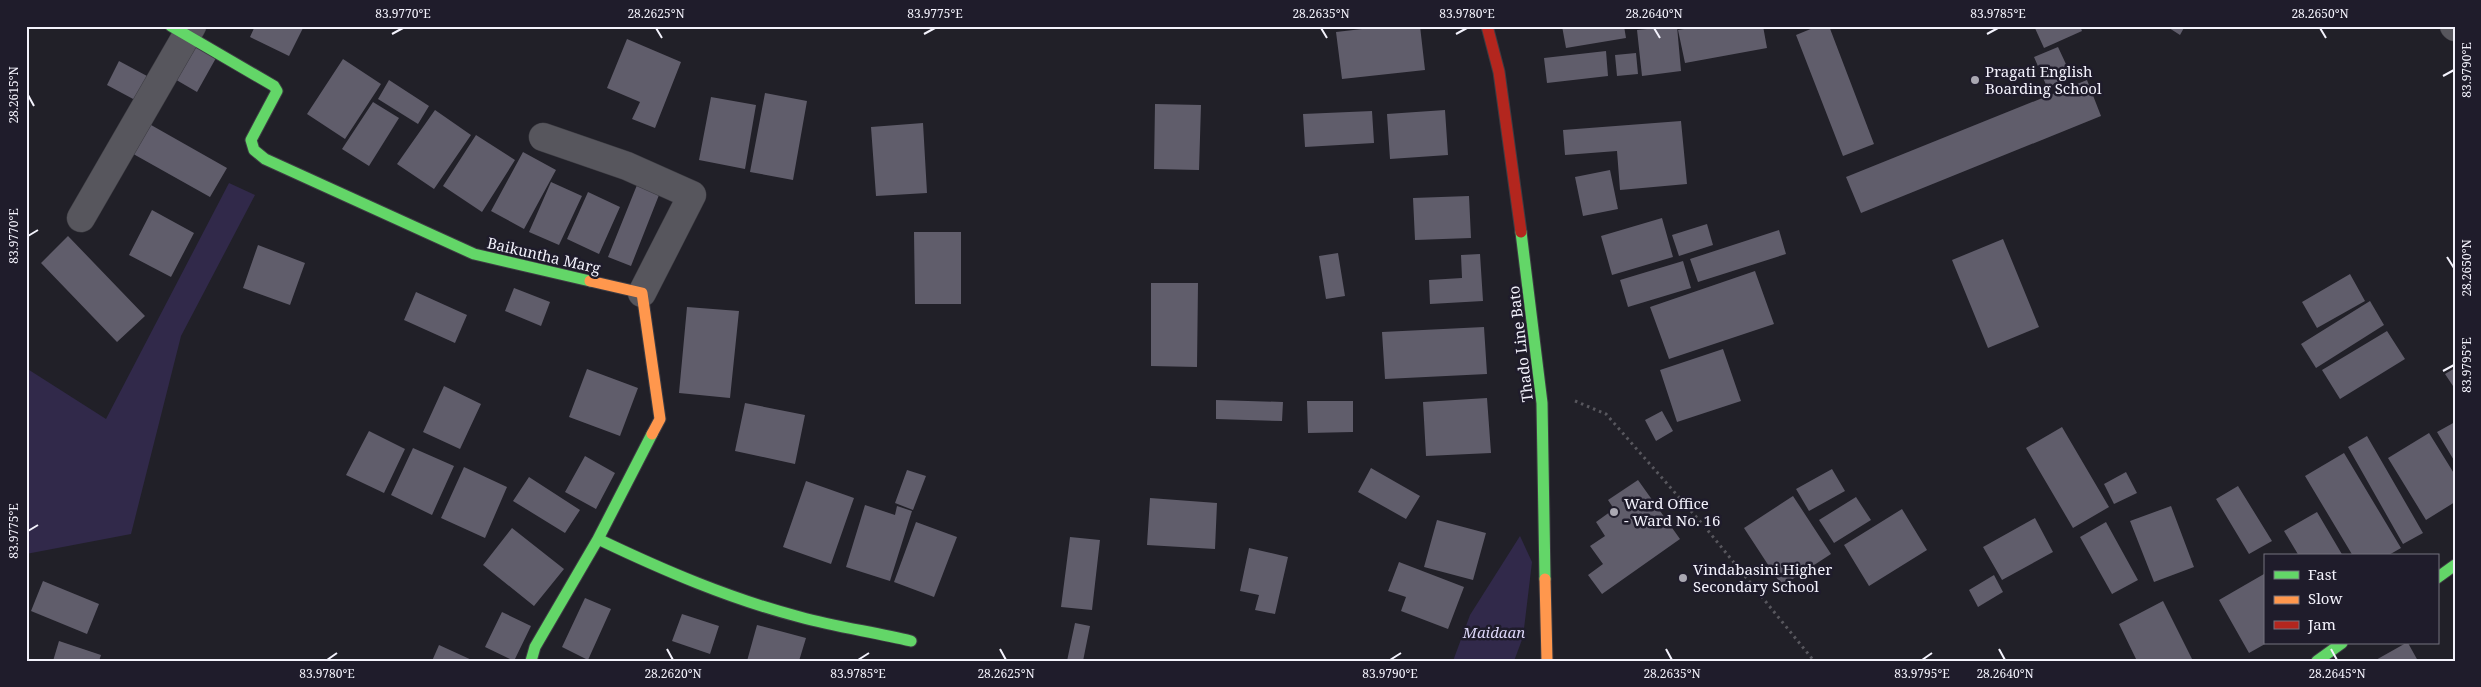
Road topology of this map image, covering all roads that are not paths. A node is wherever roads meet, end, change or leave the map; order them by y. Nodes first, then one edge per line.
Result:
1 (1487, 26) edge
2 (183, 30) edge
3 (543, 137) dead end
4 (81, 218) dead end
5 (642, 293) junction
6 (598, 539) junction
7 (2455, 565) edge
8 (2438, 577) edge
9 (911, 641) dead end
10 (2341, 644) edge
11 (531, 661) edge
12 (1547, 661) edge
13 (2317, 661) edge

1 - 12 street, Thado Line Bato
2 - 4 street
2 - 5 street, Baikuntha Marg
3 - 5 street
5 - 6 street
6 - 9 street
6 - 11 street
7 - 8 street
10 - 13 street

